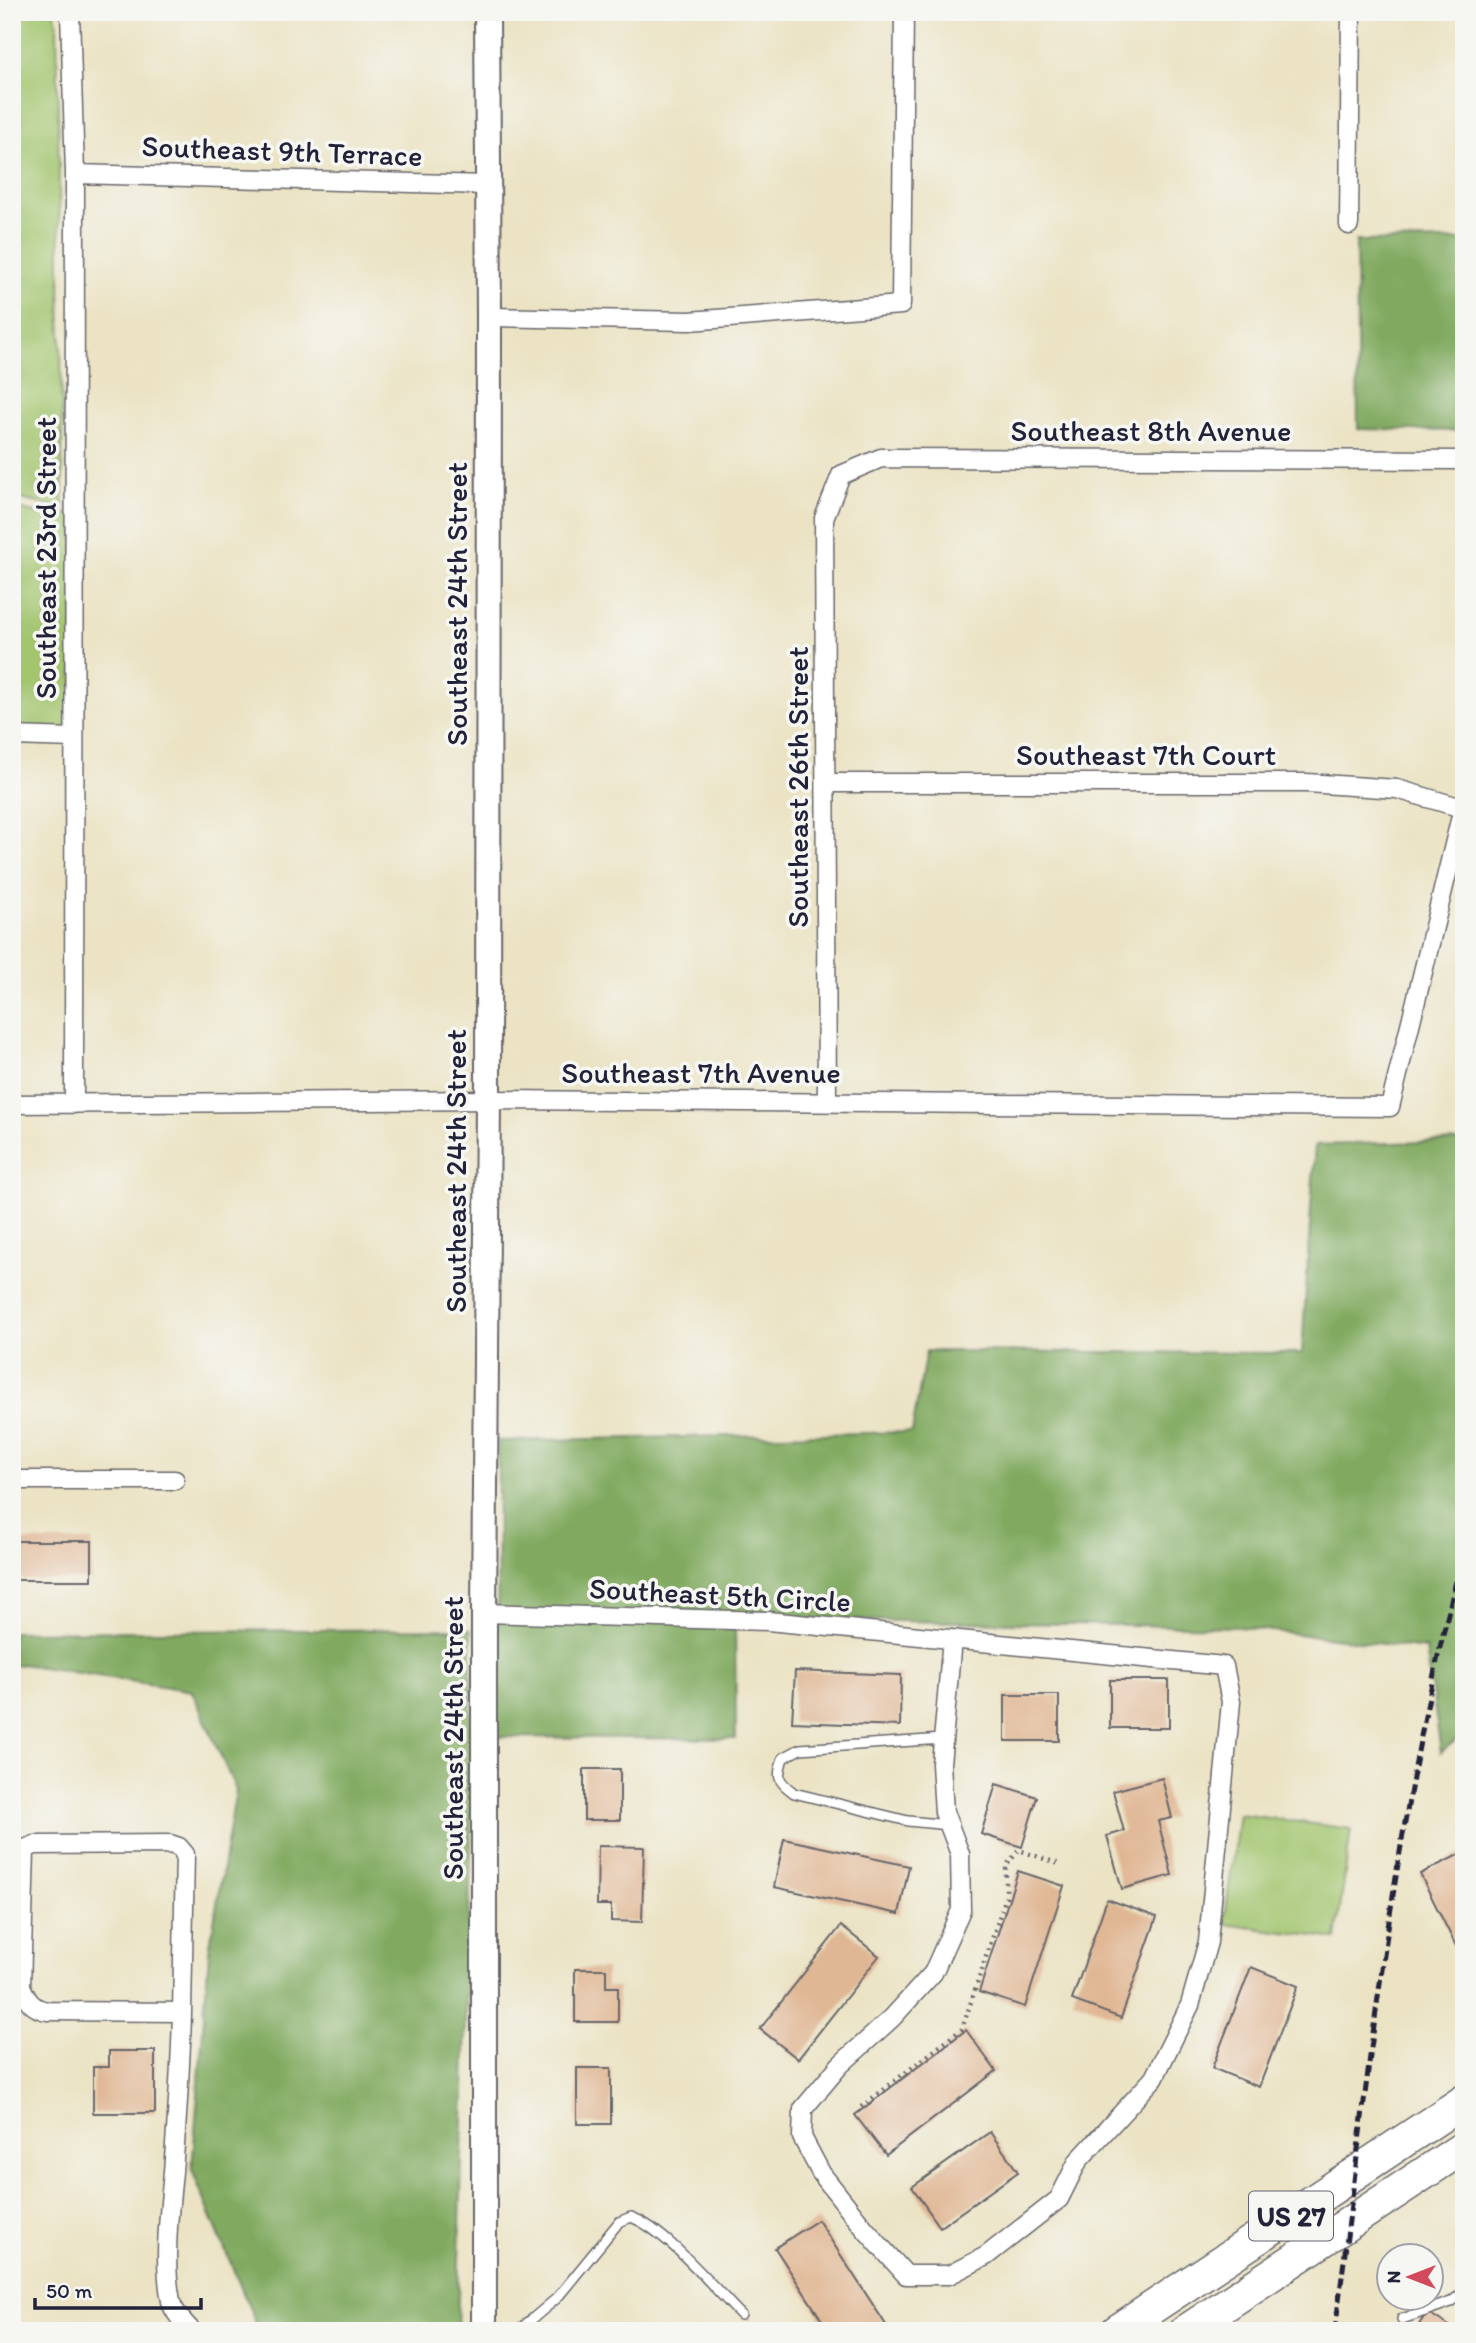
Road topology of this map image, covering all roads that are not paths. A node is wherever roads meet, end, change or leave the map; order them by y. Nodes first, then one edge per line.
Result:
1 (70, 12) edge
2 (487, 12) edge
3 (904, 12) edge
4 (1351, 12) edge
5 (75, 174) junction
6 (486, 185) junction
7 (1349, 225) dead end
8 (489, 317) junction
9 (1464, 460) edge
10 (841, 475) joint
11 (12, 736) edge
12 (74, 738) junction
13 (827, 783) junction
14 (1463, 806) edge
15 (488, 1100) junction
16 (827, 1102) junction
17 (12, 1104) edge
18 (74, 1104) junction
19 (12, 1480) edge
20 (175, 1480) dead end
21 (484, 1613) junction
22 (952, 1639) junction
23 (942, 1739) junction
24 (949, 1825) junction
25 (183, 2012) junction
26 (1464, 2101) edge
27 (1464, 2147) edge
28 (1464, 2292) edge
29 (741, 2315) dead end
30 (1402, 2319) dead end
31 (192, 2331) edge
32 (484, 2331) edge
33 (518, 2331) edge
34 (1117, 2331) edge
35 (1186, 2331) edge

1 - 5 street, Southeast 23rd Street
2 - 6 street, Southeast 24th Street
3 - 8 street
4 - 7 street
5 - 6 street, Southeast 9th Terrace
5 - 12 street, Southeast 23rd Street
6 - 8 street, Southeast 24th Street
8 - 15 street, Southeast 24th Street
9 - 10 street, Southeast 8th Avenue
10 - 13 street, Southeast 26th Street
11 - 12 street
12 - 18 street, Southeast 23rd Street
13 - 14 street, Southeast 7th Court
13 - 16 street, Southeast 26th Street
14 - 16 street, Southeast 7th Avenue
15 - 16 street, Southeast 7th Avenue
15 - 18 street, Southeast 7th Avenue
15 - 21 street, Southeast 24th Street
17 - 18 street, Southeast 7th Avenue
19 - 20 street
21 - 22 street, Southeast 5th Circle
21 - 32 street, Southeast 24th Street
22 - 23 street, Southeast 5th Circle
22 - 24 street, Southeast 5th Circle
23 - 24 street, Southeast 5th Circle
23 - 24 lane
25 - 25 street
25 - 31 street
26 - 34 highway, US 27
27 - 35 highway, US 27
28 - 30 lane
29 - 33 lane

